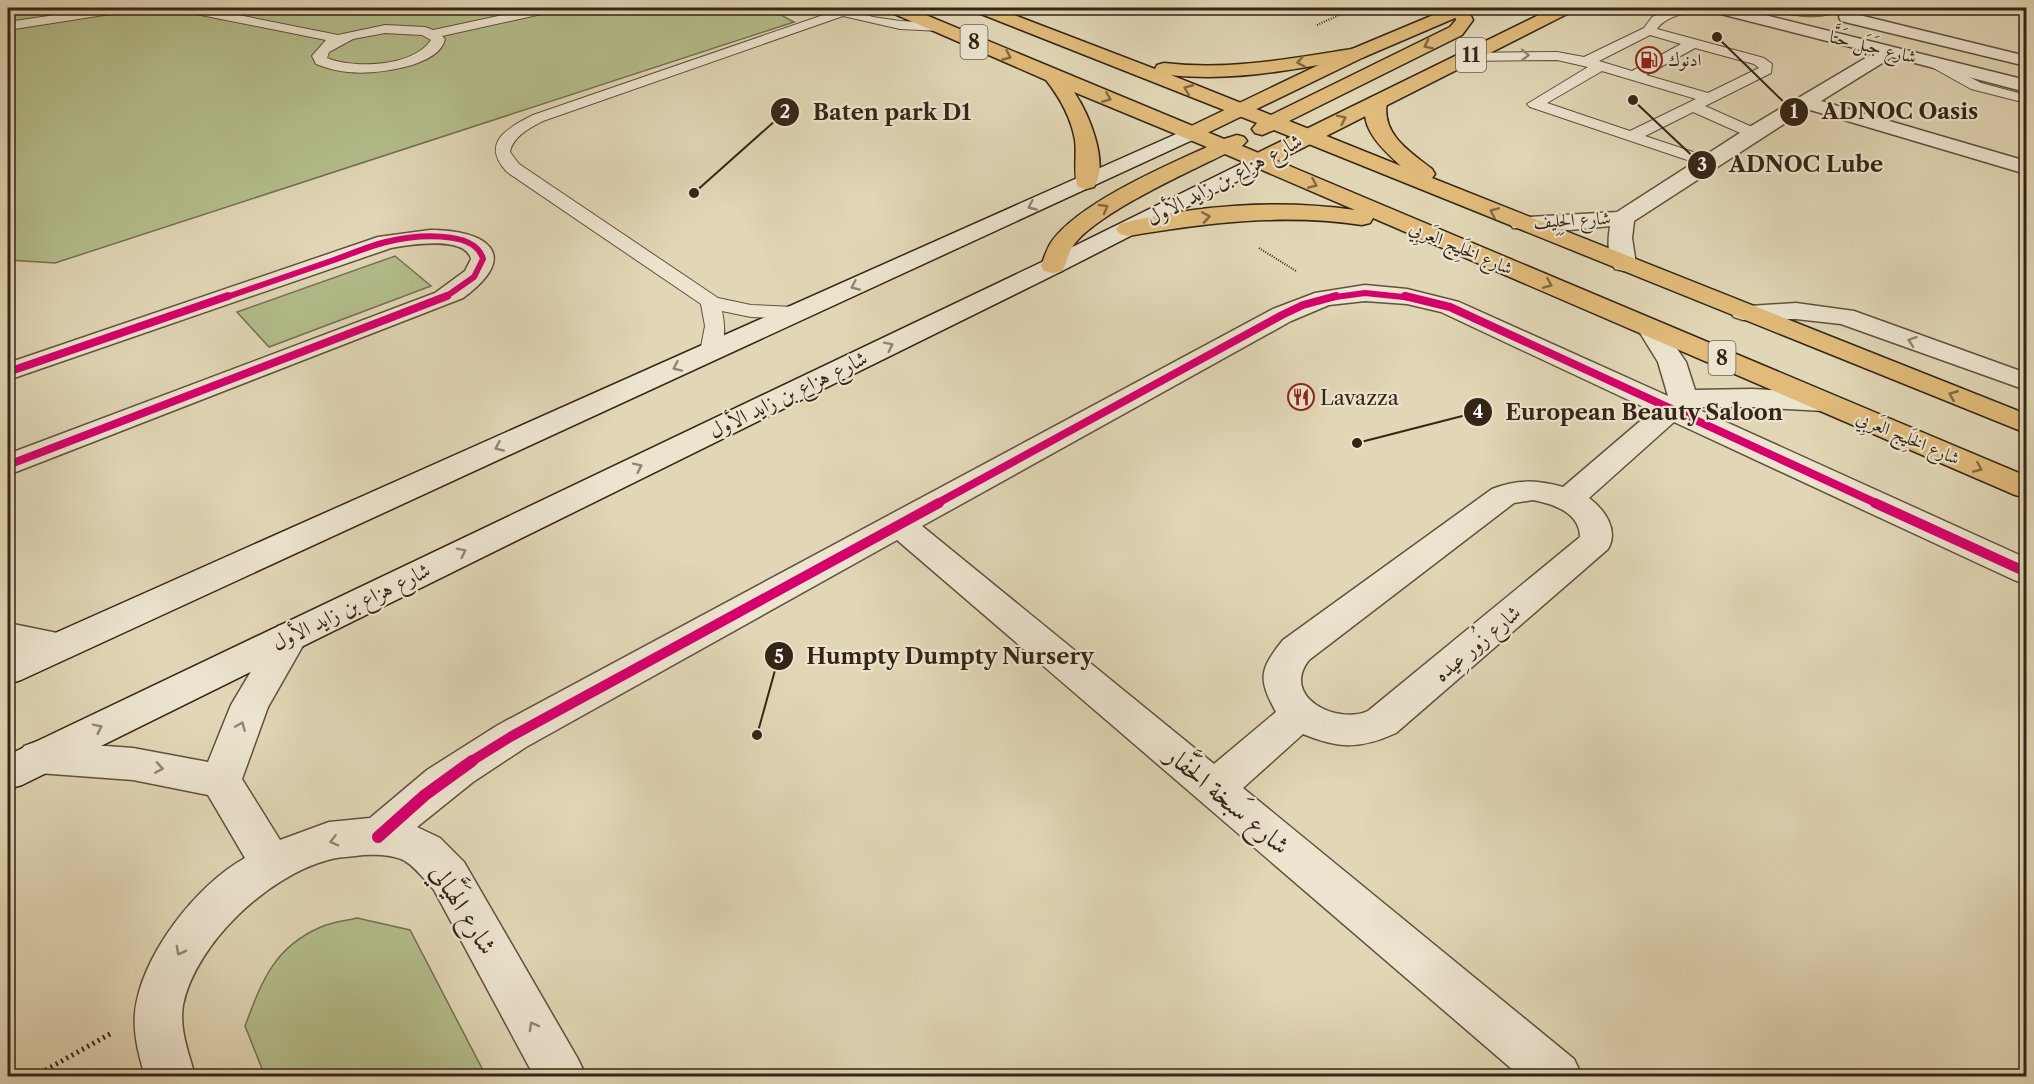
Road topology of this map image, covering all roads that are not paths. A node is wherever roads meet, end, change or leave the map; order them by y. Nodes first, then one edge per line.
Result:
1 (123, 8) edge
2 (186, 8) edge
3 (551, 8) edge
4 (896, 8) edge
5 (926, 8) edge
6 (982, 8) edge
7 (1461, 8) edge
8 (1565, 8) edge
9 (1693, 8) edge
10 (1719, 8) edge
11 (839, 10) edge
12 (1850, 12) edge
13 (8, 26) edge
14 (941, 27) junction
15 (1649, 31) junction
16 (1813, 31) junction
17 (433, 34) junction
18 (340, 39) junction
19 (1693, 43) junction
20 (1038, 50) dead end
21 (1890, 51) junction
22 (1358, 53) junction
23 (1466, 57) junction
24 (2026, 60) edge
25 (1122, 62) junction
26 (1933, 62) junction
27 (1593, 64) junction
28 (1053, 76) junction
29 (1633, 76) junction
30 (2026, 86) edge
31 (1710, 98) junction
32 (2026, 99) edge
33 (1377, 102) junction
34 (1804, 102) junction
35 (1694, 107) junction
36 (1243, 110) junction
37 (1190, 111) dead end
38 (1218, 121) junction
39 (1258, 131) junction
40 (1639, 132) junction
41 (1192, 133) junction
42 (1753, 133) junction
43 (1307, 135) junction
44 (1224, 147) junction
45 (1282, 148) junction
46 (1715, 158) junction
47 (1259, 161) junction
48 (2026, 168) edge
49 (1086, 182) junction
50 (1446, 192) junction
51 (1623, 218) junction
52 (1521, 223) junction
53 (1128, 229) junction
54 (1417, 229) junction
55 (1624, 264) junction
56 (1053, 267) junction
57 (1694, 292) junction
58 (711, 302) junction
59 (1743, 312) junction
60 (796, 313) junction
61 (1650, 328) junction
62 (710, 352) junction
63 (8, 372) edge
64 (2026, 382) edge
65 (1824, 402) junction
66 (1678, 404) junction
67 (2026, 424) edge
68 (8, 465) edge
69 (2026, 488) edge
70 (1568, 499) junction
71 (899, 524) junction
72 (2026, 572) edge
73 (291, 635) junction
74 (8, 636) edge
75 (59, 646) junction
76 (8, 670) edge
77 (1300, 714) junction
78 (23, 765) edge
79 (221, 781) junction
80 (1214, 789) junction
81 (378, 837) junction
82 (272, 865) junction
83 (170, 1077) edge
84 (561, 1077) edge
85 (1557, 1077) edge

1 - 13 lane
2 - 18 lane
3 - 17 lane
4 - 14 main road, شارع الخَلِيج العَربِي / 8
5 - 20 main road
6 - 25 main road, 8
7 - 22 main road, 11
7 -> 39 main road
8 - 23 main road, شارع هزاع بن زايد الأول / 11
9 - 15 lane
10 - 16 street, شارع جَبَل حَتَّا
11 - 14 lane
11 - 58 lane
12 - 16 street
12 - 24 street
14 -> 28 main road, شارع الخَلِيج العَربِي / 8
15 - 19 lane
15 - 27 lane
16 - 21 street, شارع جَبَل حَتَّا
17 - 18 lane
17 - 18 lane
19 - 29 lane
19 - 31 lane
21 - 26 street, شارع جَبَل حَتَّا
21 - 34 street, شارع الحِلِيف
22 -> 25 main road
22 - 36 main road, 11
23 -> 27 lane
23 - 33 main road, شارع هزاع بن زايد الأول / 11
36 -> 25 main road, 8
26 - 30 street, شارع جَبَل حَتَّا
26 - 32 lane
27 - 29 lane
27 - 40 lane
28 -> 41 main road, شارع الخَلِيج العَربِي / 8
28 - 49 main road
29 - 31 lane
31 - 35 lane
43 -> 33 main road, شارع هزاع بن زايد الأول / 11
33 - 50 main road
34 - 42 street, شارع الحِلِيف
34 - 48 street
35 - 40 lane
35 - 42 lane
36 - 38 main road, 11
36 - 39 main road
37 - 38 main road
38 - 39 main road
38 - 41 main road, 11
39 - 41 main road
39 - 43 main road
39 - 44 main road
39 - 45 main road
39 - 47 main road
40 - 46 lane
41 - 44 main road, شارع الخَلِيج العَربِي / 8
41 - 49 street, 11
42 - 46 street, شارع الحِلِيف
43 - 45 main road, شارع هزاع بن زايد الأول / 11
43 - 50 main road, 8
44 - 47 main road, شارع الخَلِيج العَربِي / 8
56 -> 44 main road
45 - 47 main road, شارع هزاع بن زايد الأول / 11
45 - 57 main road
46 - 51 street, شارع الحِلِيف
47 - 53 street, شارع هزاع بن زايد الأول / 11
47 -> 54 main road, شارع الخَلِيج العَربِي / 8
49 -> 60 street, 11
52 -> 50 main road, 8
51 - 52 street, شارع الحِلِيف
51 - 55 street, شارع الحِلِيف
52 - 55 main road, 8
53 -> 54 main road
53 - 56 street, شارع هزاع بن زايد الأول / 11
54 -> 61 main road, شارع الخَلِيج العَربِي / 8
55 - 57 main road, 8
73 -> 56 street, شارع هزاع بن زايد الأول / 11
57 - 59 main road, 8
58 - 60 lane
58 - 62 lane
64 -> 59 street
67 -> 59 main road, 8
60 - 62 street, 11
61 - 65 main road, شارع الخَلِيج العَربِي / 8
61 - 66 street
62 -> 75 street, 11
63 - 68 street
65 - 66 street
65 -> 69 main road, شارع الخَلِيج العَربِي / 8
66 - 70 street
66 - 71 street
66 - 72 street
70 - 77 street, شارع زُور عِيده
70 - 77 street, شارع زُور عِيده
71 - 80 street, شارع سَبخة الحَفَّار
71 - 81 street
78 -> 73 street, شارع هزاع بن زايد الأول / 11
79 -> 73 street
74 - 75 street
75 - 76 street, 11
77 - 80 street
78 -> 79 street
79 - 82 street
80 - 85 street, شارع سَبخة الحَفَّار
81 -> 82 street, شارع الهَيَّالي
84 -> 81 street, شارع الهَيَّالي
82 -> 83 street, شارع الهَيَّالي

